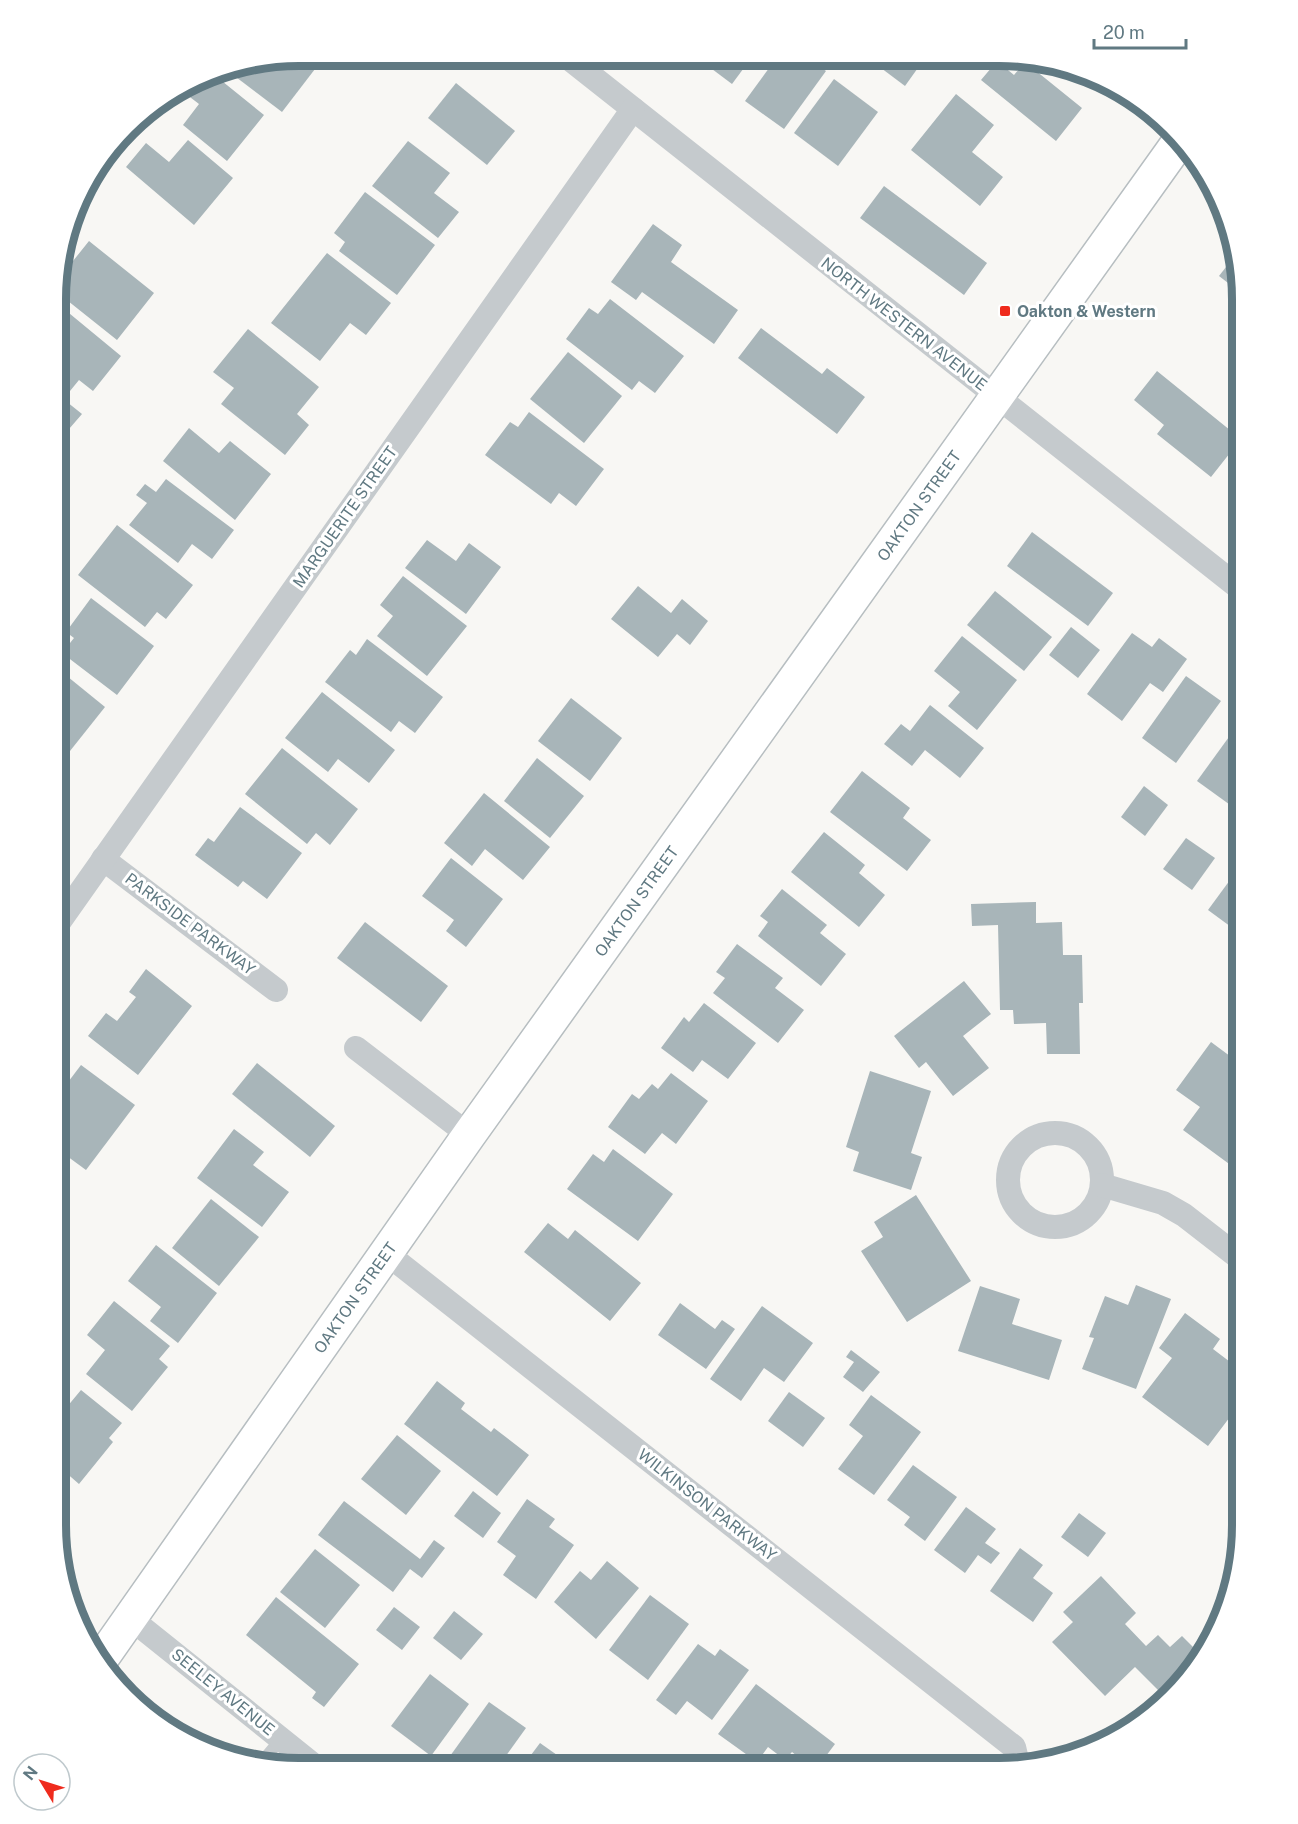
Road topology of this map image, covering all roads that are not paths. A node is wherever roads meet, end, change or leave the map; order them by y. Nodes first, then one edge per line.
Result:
1 (579, 66) edge
2 (633, 109) junction
3 (1175, 147) edge
4 (995, 397) junction
5 (1232, 582) edge
6 (103, 859) junction
7 (66, 912) edge
8 (276, 990) dead end
9 (356, 1048) dead end
10 (469, 1135) junction
11 (1102, 1185) dead end
12 (1232, 1252) edge
13 (386, 1253) junction
14 (130, 1618) junction
15 (105, 1654) edge
16 (280, 1738) junction
17 (266, 1756) edge
18 (305, 1758) edge
19 (1017, 1758) edge

1 - 2 street, NORTH WESTERN AVENUE
2 - 4 street, NORTH WESTERN AVENUE
2 - 6 street, MARGUERITE STREET
3 - 4 main road, OAKTON STREET
4 - 5 street, NORTH WESTERN AVENUE
4 - 10 main road, OAKTON STREET
6 - 7 street, MARGUERITE STREET
6 - 8 street, PARKSIDE PARKWAY
9 - 10 street
10 - 13 main road, OAKTON STREET
11 - 12 street
13 - 14 main road, OAKTON STREET
13 - 19 street, WILKINSON PARKWAY
14 - 15 main road, OAKTON STREET
14 - 16 street, SEELEY AVENUE
16 - 17 lane
16 - 18 street, SEELEY AVENUE

